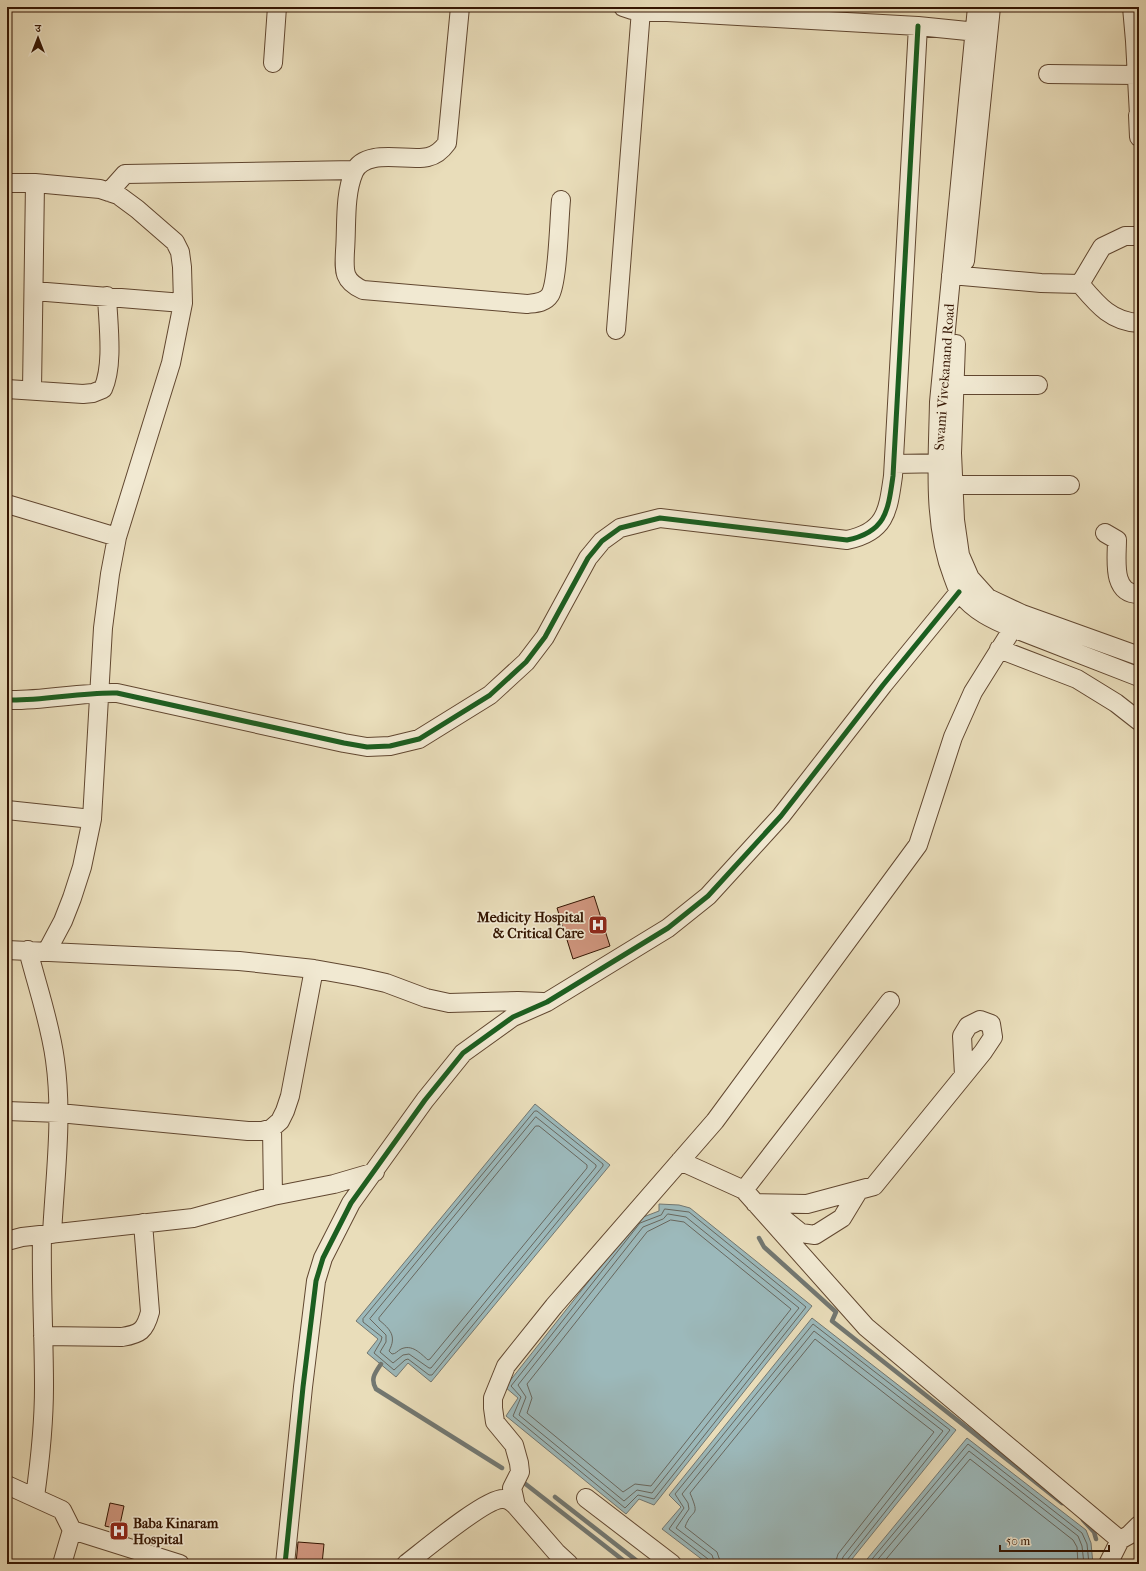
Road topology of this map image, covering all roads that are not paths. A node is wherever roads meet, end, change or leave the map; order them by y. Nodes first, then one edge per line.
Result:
1 (276, 7) edge
2 (460, 7) edge
3 (977, 7) edge
4 (991, 7) edge
5 (1132, 7) edge
6 (632, 9) edge
7 (918, 26) junction
8 (982, 33) junction
9 (1137, 41) edge
10 (273, 63) dead end
11 (1048, 74) dead end
12 (1136, 74) junction
13 (1138, 115) edge
14 (1139, 137) edge
15 (355, 170) junction
16 (7, 183) edge
17 (35, 183) junction
18 (109, 192) junction
19 (561, 200) dead end
20 (1139, 236) edge
21 (958, 276) junction
22 (1080, 284) junction
23 (34, 291) junction
24 (107, 296) junction
25 (183, 303) junction
26 (1139, 323) edge
27 (616, 330) dead end
28 (1038, 385) dead end
29 (948, 386) junction
30 (7, 389) edge
31 (32, 390) junction
32 (945, 463) junction
33 (894, 464) junction
34 (953, 485) junction
35 (1070, 485) dead end
36 (7, 504) edge
37 (1105, 534) dead end
38 (117, 537) junction
39 (959, 592) junction
40 (1139, 594) edge
41 (1013, 628) junction
42 (999, 649) junction
43 (1139, 656) edge
44 (1139, 677) edge
45 (100, 693) junction
46 (7, 700) edge
47 (1139, 721) edge
48 (7, 810) edge
49 (92, 819) junction
50 (7, 950) edge
51 (28, 950) junction
52 (47, 951) junction
53 (314, 969) junction
54 (890, 1001) dead end
55 (547, 1002) junction
56 (964, 1074) dead end
57 (7, 1111) edge
58 (59, 1113) junction
59 (272, 1128) junction
60 (680, 1161) junction
61 (375, 1172) junction
62 (859, 1190) junction
63 (272, 1196) junction
64 (749, 1196) junction
65 (142, 1223) junction
66 (47, 1234) junction
67 (7, 1241) edge
68 (43, 1336) junction
69 (7, 1485) edge
70 (35, 1497) junction
71 (586, 1498) dead end
72 (516, 1506) junction
73 (1139, 1525) edge
74 (72, 1530) junction
75 (1120, 1540) junction
76 (62, 1564) edge
77 (180, 1564) edge
78 (285, 1564) edge
79 (406, 1564) edge
80 (569, 1564) edge
81 (672, 1564) edge
82 (1108, 1564) edge

1 - 10 street
2 - 15 street
3 - 8 street, Swami Vivekanand Road
4 - 8 street, Swami Vivekanand Road
5 - 9 street
6 - 7 street
6 - 27 street
7 - 8 street
7 - 33 street
8 - 21 street, Swami Vivekanand Road
9 - 12 street
11 - 12 street
12 - 13 street
13 - 14 street
15 - 18 street
15 - 19 street
16 - 17 street
17 - 18 street
17 - 23 street
18 - 25 street
20 - 22 street
21 - 22 street
21 - 29 street, Swami Vivekanand Road
22 - 26 street
23 - 24 street
23 - 31 street
24 - 25 street
24 - 31 street
25 - 38 street
28 - 29 street
29 - 32 street, Swami Vivekanand Road
30 - 31 street
32 - 33 street
32 - 34 street, Swami Vivekanand Road
32 - 39 street, Swami Vivekanand Road
33 - 45 street
34 - 35 street
34 - 43 street, Swami Vivekanand Road
36 - 38 street
37 - 40 street
38 - 45 street
39 - 41 street, Swami Vivekanand Road
39 - 55 street
41 - 42 street
41 - 44 street, Swami Vivekanand Road
42 - 47 street
42 - 60 street
45 - 46 street
45 - 49 street
48 - 49 street
49 - 52 street
50 - 51 street
51 - 52 street
51 - 58 street
52 - 53 street
53 - 55 street
53 - 59 street
54 - 64 street
55 - 61 street
56 - 62 street
57 - 58 street
58 - 59 street
58 - 66 street
59 - 63 street
60 - 64 street
60 - 72 street
61 - 63 street
61 - 78 street
62 - 64 street
62 - 64 street
63 - 65 street
64 - 75 street
65 - 66 street
65 - 68 street
66 - 67 street
66 - 68 street
68 - 70 street
69 - 70 street
70 - 74 street
71 - 81 street
72 - 79 street
72 - 80 street
73 - 75 street
74 - 76 street
74 - 77 street
75 - 82 street

